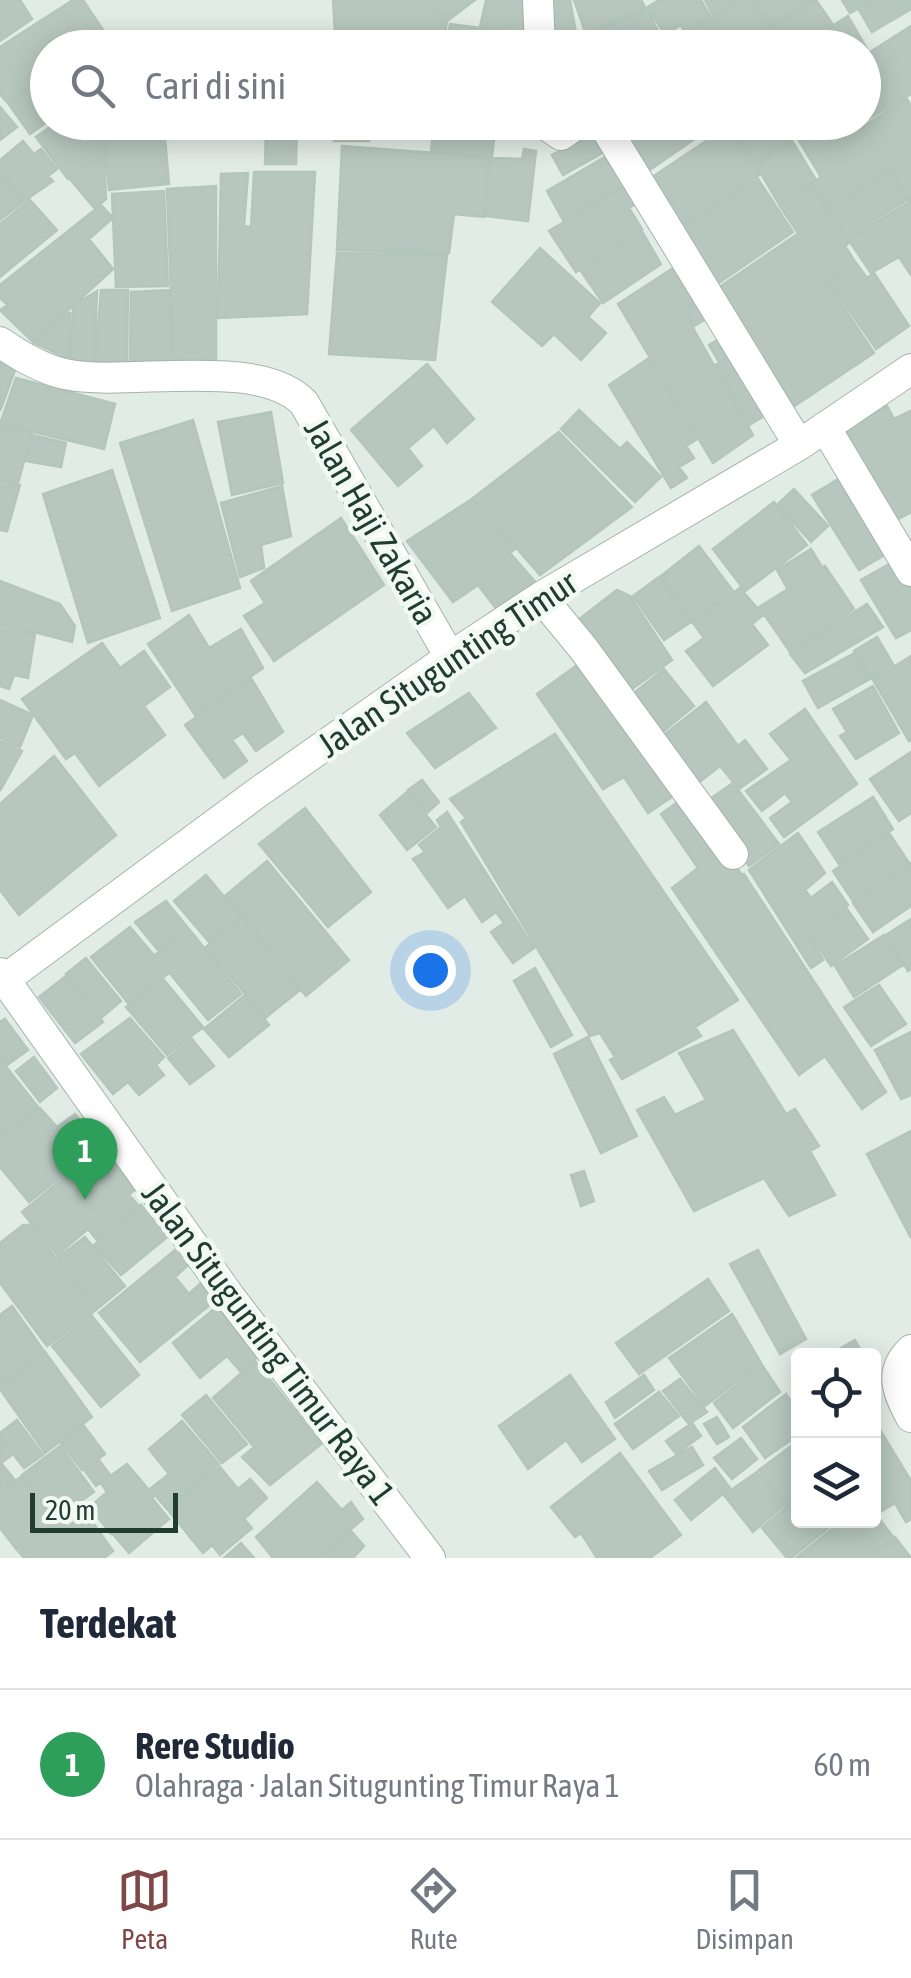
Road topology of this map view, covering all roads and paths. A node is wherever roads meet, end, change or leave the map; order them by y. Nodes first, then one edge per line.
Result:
1 (538, 0) edge
2 (539, 30) edge
3 (613, 140) edge
4 (0, 342) edge
5 (911, 368) edge
6 (826, 427) junction
7 (799, 445) junction
8 (911, 572) edge
9 (540, 597) junction
10 (450, 657) junction
11 (733, 854) dead end
12 (2, 979) edge
13 (911, 1350) edge
14 (911, 1417) edge
15 (430, 1558) edge

1 - 2 street
3 - 7 street
4 - 10 street, Jalan Haji Zakaria
5 - 6 street, Jalan Situgunting Timur
6 - 7 street, Jalan Situgunting Timur
6 - 8 street
7 - 9 street, Jalan Situgunting Timur
9 - 10 street, Jalan Situgunting Timur
9 - 11 street
10 - 12 street, Jalan Situgunting Timur
12 - 15 street, Jalan Situgunting Timur Raya 1
13 - 14 street

